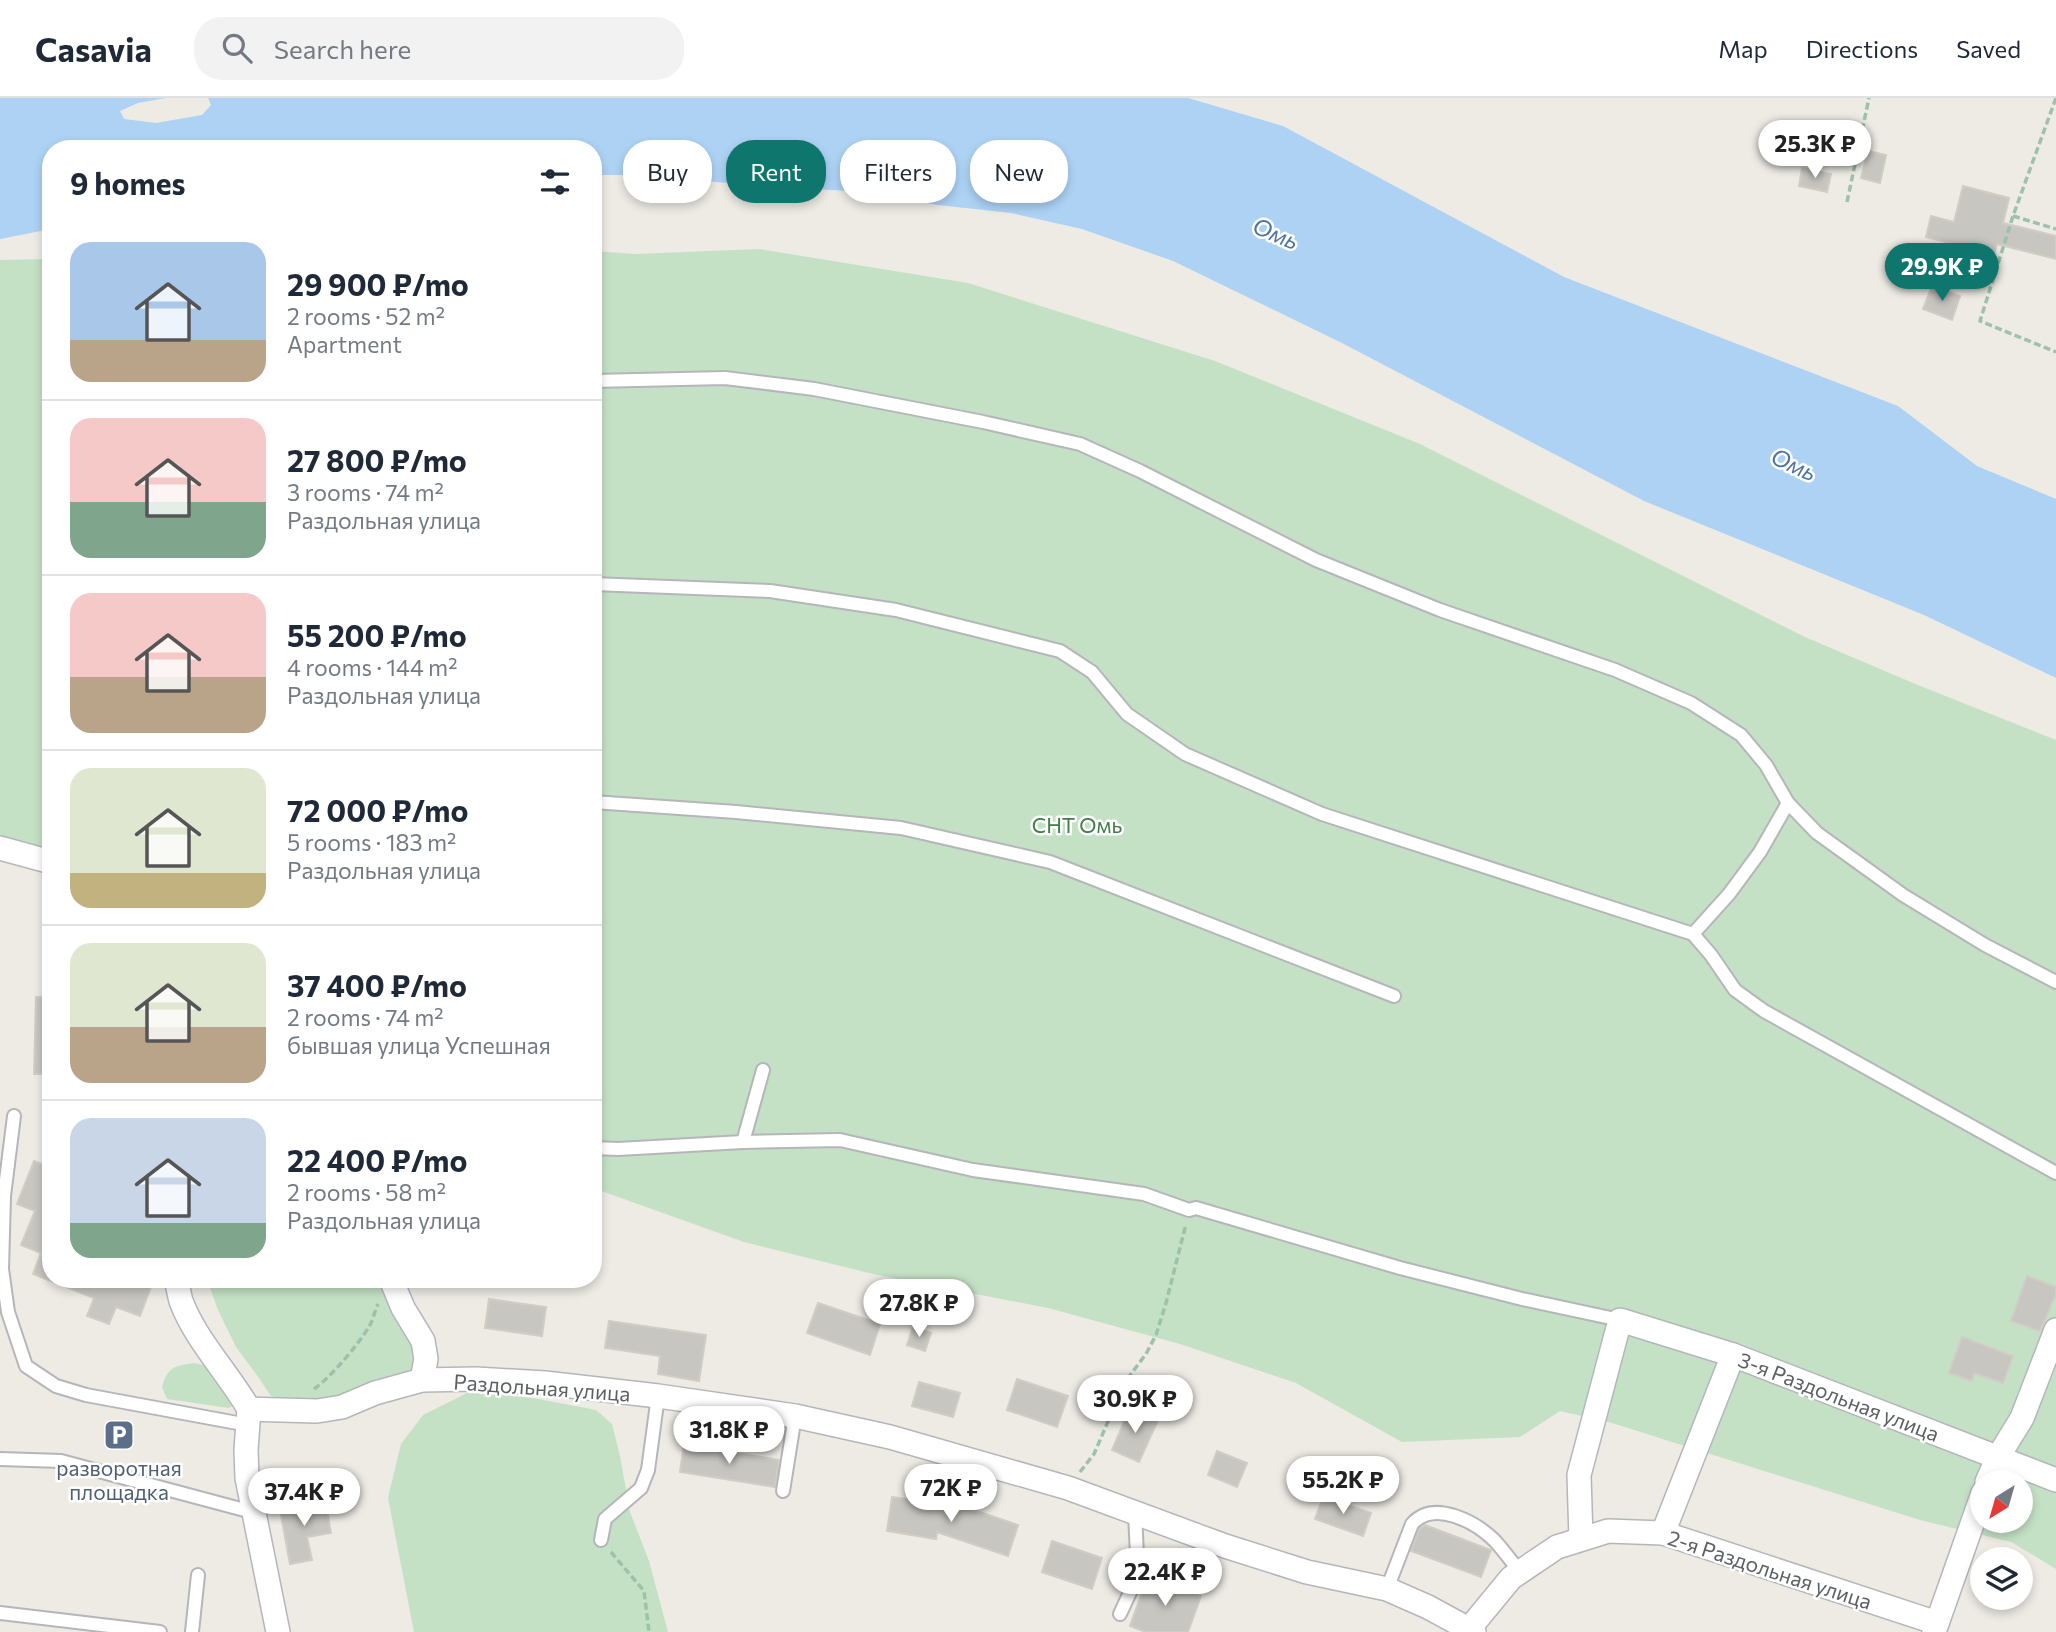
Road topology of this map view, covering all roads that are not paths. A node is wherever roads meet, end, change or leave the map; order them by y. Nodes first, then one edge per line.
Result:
1 (602, 381) edge
2 (602, 584) edge
3 (602, 803) edge
4 (1788, 803) junction
5 (0, 848) edge
6 (42, 860) edge
7 (1693, 934) junction
8 (2056, 982) edge
9 (1394, 996) dead end
10 (763, 1070) dead end
11 (15, 1116) dead end
12 (743, 1142) junction
13 (602, 1148) edge
14 (2056, 1173) edge
15 (178, 1288) edge
16 (395, 1288) edge
17 (1620, 1320) junction
18 (2056, 1330) edge
19 (1733, 1355) junction
20 (422, 1380) junction
21 (658, 1396) junction
22 (795, 1416) junction
23 (248, 1417) junction
24 (1998, 1457) junction
25 (0, 1459) edge
26 (1992, 1470) edge
27 (2056, 1480) edge
28 (783, 1491) dead end
29 (252, 1511) junction
30 (1135, 1514) junction
31 (1970, 1530) edge
32 (1663, 1534) junction
33 (1581, 1539) junction
34 (601, 1540) road end
35 (1520, 1572) junction
36 (198, 1575) dead end
37 (1387, 1588) junction
38 (0, 1613) edge
39 (1120, 1614) dead end
40 (1936, 1628) edge
41 (1472, 1631) edge
42 (160, 1632) edge
43 (192, 1632) edge
44 (278, 1632) edge

1 - 4 lane
2 - 7 lane
3 - 9 lane
4 - 7 lane
4 - 8 lane
5 - 6 street
7 - 14 lane
10 - 12 lane
11 - 23 lane
12 - 13 lane
12 - 17 lane
15 - 23 street
16 - 20 street
17 - 19 street, 3-я Раздольная улица
17 - 33 street
18 - 24 street
19 - 24 street, 3-я Раздольная улица
19 - 32 street
20 - 21 street, Раздольная улица
20 - 23 street, Раздольная улица
21 - 22 street, Раздольная улица
21 - 34 lane
22 - 28 lane
22 - 30 street, Раздольная улица
23 - 29 street
24 - 26 street
24 - 27 street, 3-я Раздольная улица
25 - 29 lane
29 - 44 street
30 - 37 street, Раздольная улица
30 - 39 lane
31 - 40 street
32 - 33 street, 2-я Раздольная улица
32 - 40 street, 2-я Раздольная улица
33 - 35 street, 2-я Раздольная улица
35 - 37 lane
35 - 41 street, 2-я Раздольная улица
36 - 43 lane
37 - 41 street, Раздольная улица
38 - 42 lane

